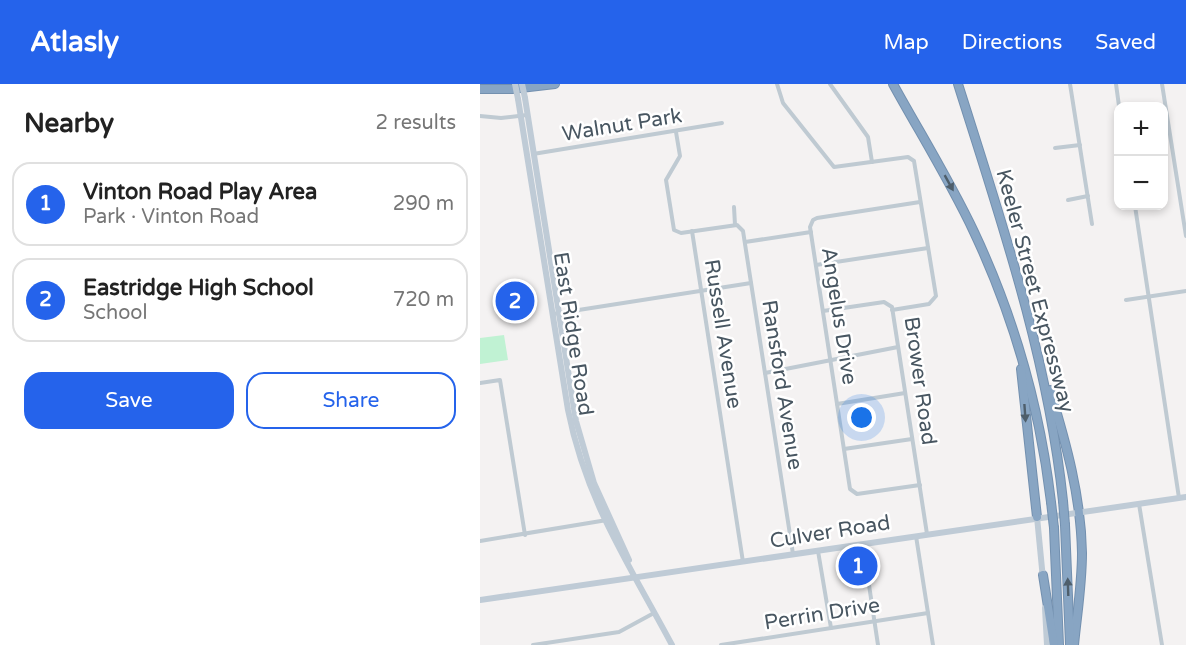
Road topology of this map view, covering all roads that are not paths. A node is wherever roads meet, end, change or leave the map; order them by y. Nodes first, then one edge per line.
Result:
1 (515, 84) edge
2 (522, 84) edge
3 (555, 84) edge
4 (777, 84) edge
5 (830, 84) edge
6 (891, 84) edge
7 (958, 84) edge
8 (964, 84) edge
9 (1070, 84) edge
10 (1116, 84) edge
11 (1162, 84) edge
12 (480, 89) edge
13 (521, 99) junction
14 (1118, 102) edge
15 (524, 115) junction
16 (480, 116) edge
17 (722, 123) dead end
18 (676, 132) junction
19 (1080, 145) junction
20 (1055, 148) dead end
21 (530, 155) junction
22 (982, 161) junction
23 (872, 162) junction
24 (1088, 196) junction
25 (1068, 200) dead end
26 (920, 202) junction
27 (734, 207) dead end
28 (1136, 210) edge
29 (1092, 224) dead end
30 (735, 225) junction
31 (692, 231) junction
32 (811, 232) junction
33 (1186, 236) edge
34 (745, 242) junction
35 (928, 248) junction
36 (816, 266) junction
37 (751, 283) junction
38 (701, 291) junction
39 (1186, 291) edge
40 (1149, 296) junction
41 (1126, 300) dead end
42 (892, 310) junction
43 (823, 311) junction
44 (556, 313) junction
45 (1007, 315) junction
46 (1031, 328) junction
47 (898, 347) junction
48 (831, 360) junction
49 (765, 373) junction
50 (480, 383) edge
51 (905, 393) junction
52 (837, 404) junction
53 (912, 439) junction
54 (844, 449) junction
55 (920, 486) junction
56 (1183, 497) edge
57 (1139, 504) junction
58 (1078, 512) junction
59 (1037, 517) junction
60 (607, 520) junction
61 (525, 534) junction
62 (927, 534) junction
63 (916, 535) junction
64 (480, 542) edge
65 (862, 544) junction
66 (818, 550) junction
67 (793, 554) junction
68 (743, 561) junction
69 (1043, 575) junction
70 (636, 577) junction
71 (480, 600) edge
72 (655, 613) junction
73 (928, 613) junction
74 (874, 621) junction
75 (831, 628) junction
76 (533, 645) edge
77 (672, 645) edge
78 (721, 645) edge
79 (878, 645) edge
80 (933, 645) edge
81 (1047, 645) edge
82 (1054, 645) edge
83 (1059, 645) edge
84 (1072, 645) edge
85 (1162, 645) edge

1 - 13 main road, East Ridge Road, bridge
2 - 13 main road, East Ridge Road, bridge
3 - 12 highway
4 - 23 street
5 - 23 street
6 -> 45 highway, Keeler Street Expressway
7 - 22 highway
8 - 22 highway
9 - 19 street
10 - 14 street
11 - 33 street
13 - 15 main road, East Ridge Road
15 - 16 street
15 - 21 main road, East Ridge Road
17 - 18 street, Walnut Park
18 - 21 street, Walnut Park
18 - 31 street, Russell Avenue
19 - 20 street
19 - 24 street
21 - 44 main road, East Ridge Road
22 - 46 highway, Keeler Street Expressway
23 - 26 street, Brower Road
24 - 25 street
24 - 29 street
26 - 32 street, Angelus Drive
26 - 35 street, Brower Road
27 - 30 street, Ransford Avenue
28 - 40 street
30 - 31 street
30 - 34 street, Ransford Avenue
31 - 38 street, Russell Avenue
32 - 34 street
32 - 36 street, Angelus Drive
34 - 37 street, Ransford Avenue
35 - 36 street
35 - 42 street, Brower Road
36 - 43 street, Angelus Drive
37 - 38 street
37 - 49 street, Ransford Avenue
38 - 44 street
38 - 68 street, Russell Avenue
39 - 40 street
40 - 41 street
40 - 56 street
42 - 43 street
42 - 47 street, Brower Road
43 - 48 street, Angelus Drive
44 - 60 main road, East Ridge Road
45 -> 59 highway
45 - 83 highway, Keeler Street Expressway, bridge
46 - 58 highway
84 -> 46 highway, Keeler Street Expressway, bridge
47 - 48 street
47 - 51 street, Brower Road
48 - 49 street
48 - 52 street, Angelus Drive
49 - 67 street, Ransford Avenue
50 - 61 street
51 - 52 street
51 - 53 street, Brower Road
52 - 54 street, Angelus Drive
53 - 54 street
53 - 55 street, Brower Road
54 - 55 street, Angelus Drive
55 - 62 street, Brower Road
56 - 57 main road, Culver Road
57 - 58 main road, Culver Road
57 - 85 street
58 - 59 main road, Culver Road
58 - 84 highway
59 - 62 main road, Culver Road
59 - 69 main road
60 - 61 street
60 - 70 main road, East Ridge Road
61 - 64 street
62 - 63 main road, Culver Road
63 - 65 main road, Culver Road
63 - 73 street
65 - 66 main road, Culver Road
65 - 74 street
66 - 67 main road, Culver Road
66 - 75 street
67 - 68 main road, Culver Road
68 - 70 main road, Culver Road
69 - 81 main road
69 - 82 highway
70 - 71 main road, Culver Road
70 - 72 main road, East Ridge Road
72 - 76 street
72 - 77 main road, East Ridge Road
73 - 74 street, Perrin Drive
73 - 80 street
74 - 75 street, Perrin Drive
74 - 79 street
75 - 78 street, Perrin Drive

